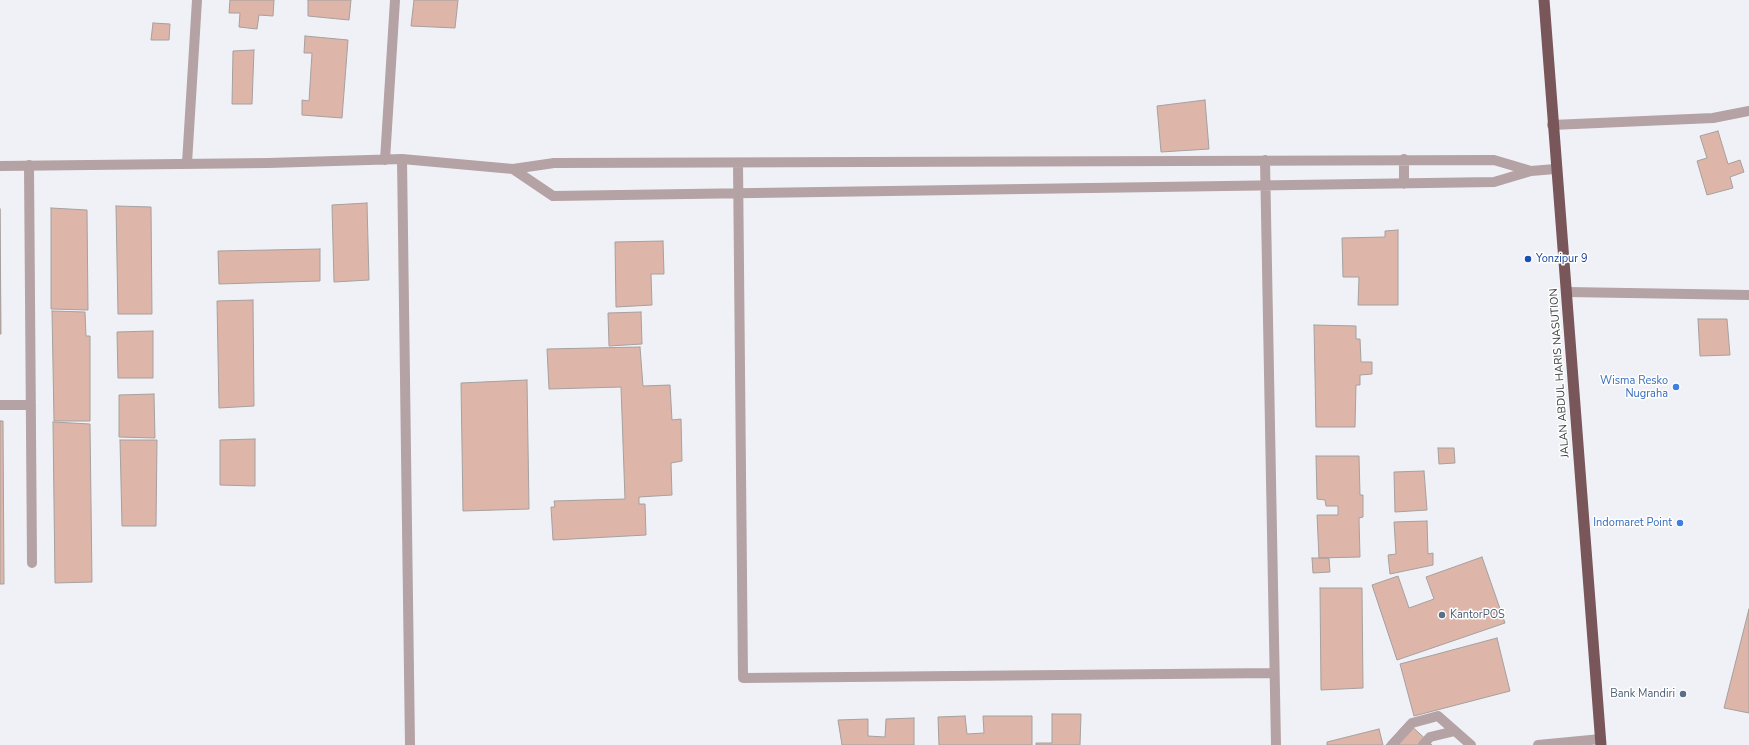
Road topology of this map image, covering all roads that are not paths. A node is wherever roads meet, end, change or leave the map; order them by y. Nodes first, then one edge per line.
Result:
1 (197, 0) edge
2 (395, 0) edge
3 (1544, 0) edge
4 (1749, 111) edge
5 (1552, 125) junction
6 (402, 159) junction
7 (1404, 159) junction
8 (385, 160) junction
9 (1265, 160) junction
10 (186, 163) junction
11 (738, 164) junction
12 (28, 165) junction
13 (0, 166) edge
14 (513, 169) junction
15 (1555, 169) junction
16 (1531, 171) junction
17 (1404, 184) junction
18 (1265, 186) junction
19 (738, 192) junction
20 (1567, 292) junction
21 (1749, 295) edge
22 (0, 405) edge
23 (31, 405) junction
24 (32, 563) dead end
25 (1274, 673) junction
26 (1455, 731) junction
27 (1601, 742) edge
28 (410, 745) edge
29 (1276, 745) edge
30 (1392, 745) edge
31 (1423, 745) edge
32 (1472, 745) edge
33 (1538, 745) edge

1 - 10 street
2 - 8 street
3 - 5 highway, JALAN ABDUL HARIS NASUTION
4 - 5 street
5 - 15 highway, JALAN ABDUL HARIS NASUTION
6 - 8 street
6 - 14 street
6 - 28 street
7 - 9 street
7 - 16 street
7 - 17 street
8 - 10 street
9 - 11 street
9 - 18 street
10 - 12 street
11 - 14 street
11 - 19 street
12 - 13 street
12 - 23 street
14 - 19 street
15 - 16 street
15 - 20 highway, JALAN ABDUL HARIS NASUTION
16 - 17 street
17 - 18 street
18 - 19 street
18 - 25 street
19 - 25 street
20 - 21 street
20 - 27 highway, JALAN ABDUL HARIS NASUTION
22 - 23 street
23 - 24 street
25 - 29 street
26 - 30 street
26 - 31 street
26 - 32 street
27 - 33 street

